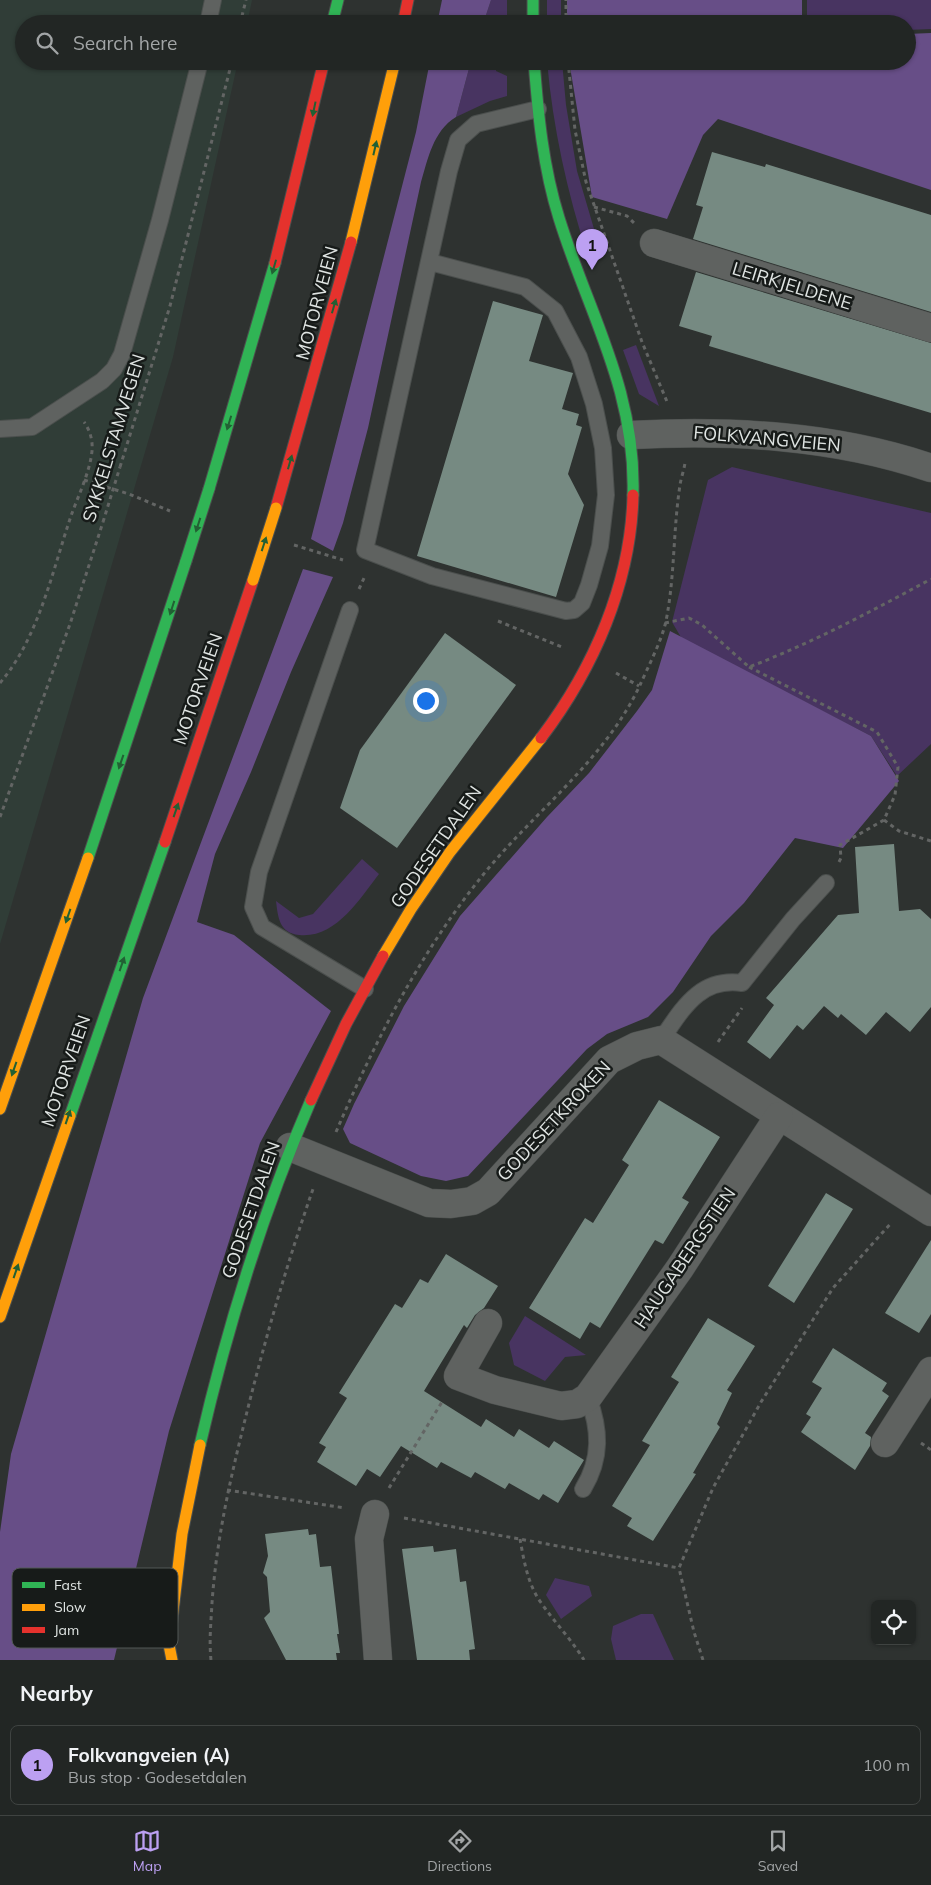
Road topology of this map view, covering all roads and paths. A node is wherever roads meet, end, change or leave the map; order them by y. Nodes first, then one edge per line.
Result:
1 (213, 0) edge
2 (246, 0) edge
3 (338, 0) edge
4 (408, 0) edge
5 (533, 0) edge
6 (566, 0) edge
7 (210, 15) edge
8 (242, 15) edge
9 (334, 15) edge
10 (405, 15) edge
11 (533, 15) edge
12 (566, 15) edge
13 (198, 70) edge
14 (230, 70) edge
15 (322, 70) edge
16 (393, 70) edge
17 (535, 70) edge
18 (569, 70) edge
19 (538, 109) junction
20 (594, 206) junction
21 (627, 216) dead end
22 (654, 243) dead end
23 (430, 262) junction
24 (931, 328) edge
25 (662, 389) dead end
26 (72, 402) junction
27 (0, 429) edge
28 (631, 435) junction
29 (694, 464) dead end
30 (931, 468) edge
31 (84, 480) junction
32 (174, 512) dead end
33 (286, 543) dead end
34 (350, 563) dead end
35 (931, 579) edge
36 (350, 610) dead end
37 (488, 617) dead end
38 (665, 622) junction
39 (572, 651) dead end
40 (749, 667) junction
41 (611, 671) dead end
42 (0, 683) edge
43 (639, 686) junction
44 (0, 817) edge
45 (884, 820) junction
46 (931, 840) edge
47 (826, 884) joint
48 (742, 983) junction
49 (365, 989) junction
50 (661, 1040) junction
51 (703, 1066) junction
52 (0, 1109) edge
53 (779, 1116) junction
54 (290, 1147) junction
55 (324, 1160) junction
56 (922, 1206) edge
57 (0, 1317) edge
58 (488, 1323) dead end
59 (931, 1371) edge
60 (458, 1376) junction
61 (588, 1397) junction
62 (885, 1443) dead end
63 (583, 1489) dead end
64 (227, 1490) junction
65 (317, 1504) dead end
66 (375, 1514) junction
67 (520, 1539) junction
68 (679, 1568) junction
69 (178, 1570) edge
70 (211, 1660) edge
71 (378, 1660) edge
72 (584, 1660) edge
73 (703, 1660) edge

1 - 7 lane
2 - 8 path
3 - 9 main road
4 - 10 main road
5 - 11 main road
6 - 12 path
13 - 26 lane
14 - 44 path, SYKKELSTAMVEGEN, bridge
15 -> 52 main road, bridge
57 -> 16 main road, MOTORVEIEN, bridge
17 - 19 main road, GODESETDALEN
18 - 20 path
19 - 23 lane
19 - 28 main road, GODESETDALEN
20 - 21 path
20 - 25 path
22 - 24 street, LEIRKJELDENE
23 - 23 lane
26 - 27 lane
26 - 31 path
28 - 30 street, FOLKVANGVEIEN
28 - 49 main road, GODESETDALEN
29 - 38 path
31 - 32 path
31 - 42 path
33 - 34 path
35 - 40 path
36 - 49 lane
37 - 39 path
38 - 40 path
38 - 43 path
40 - 45 path
41 - 43 path
43 - 55 path
45 - 46 path
45 - 47 path
47 - 48 lane
48 - 50 lane
48 - 51 path
49 - 54 main road, GODESETDALEN
50 - 51 street
50 - 55 street, GODESETKROKEN
51 - 53 street
53 - 56 street
53 - 61 street, HAUGABERGSTIEN
54 - 55 street, GODESETKROKEN
54 - 69 main road, GODESETDALEN
55 - 64 path
56 - 68 path
58 - 60 street
59 - 62 street
60 - 61 street
60 - 66 path
61 - 63 lane
64 - 65 path
64 - 70 path
66 - 67 path
66 - 71 street
67 - 68 path
67 - 72 path
68 - 73 path

